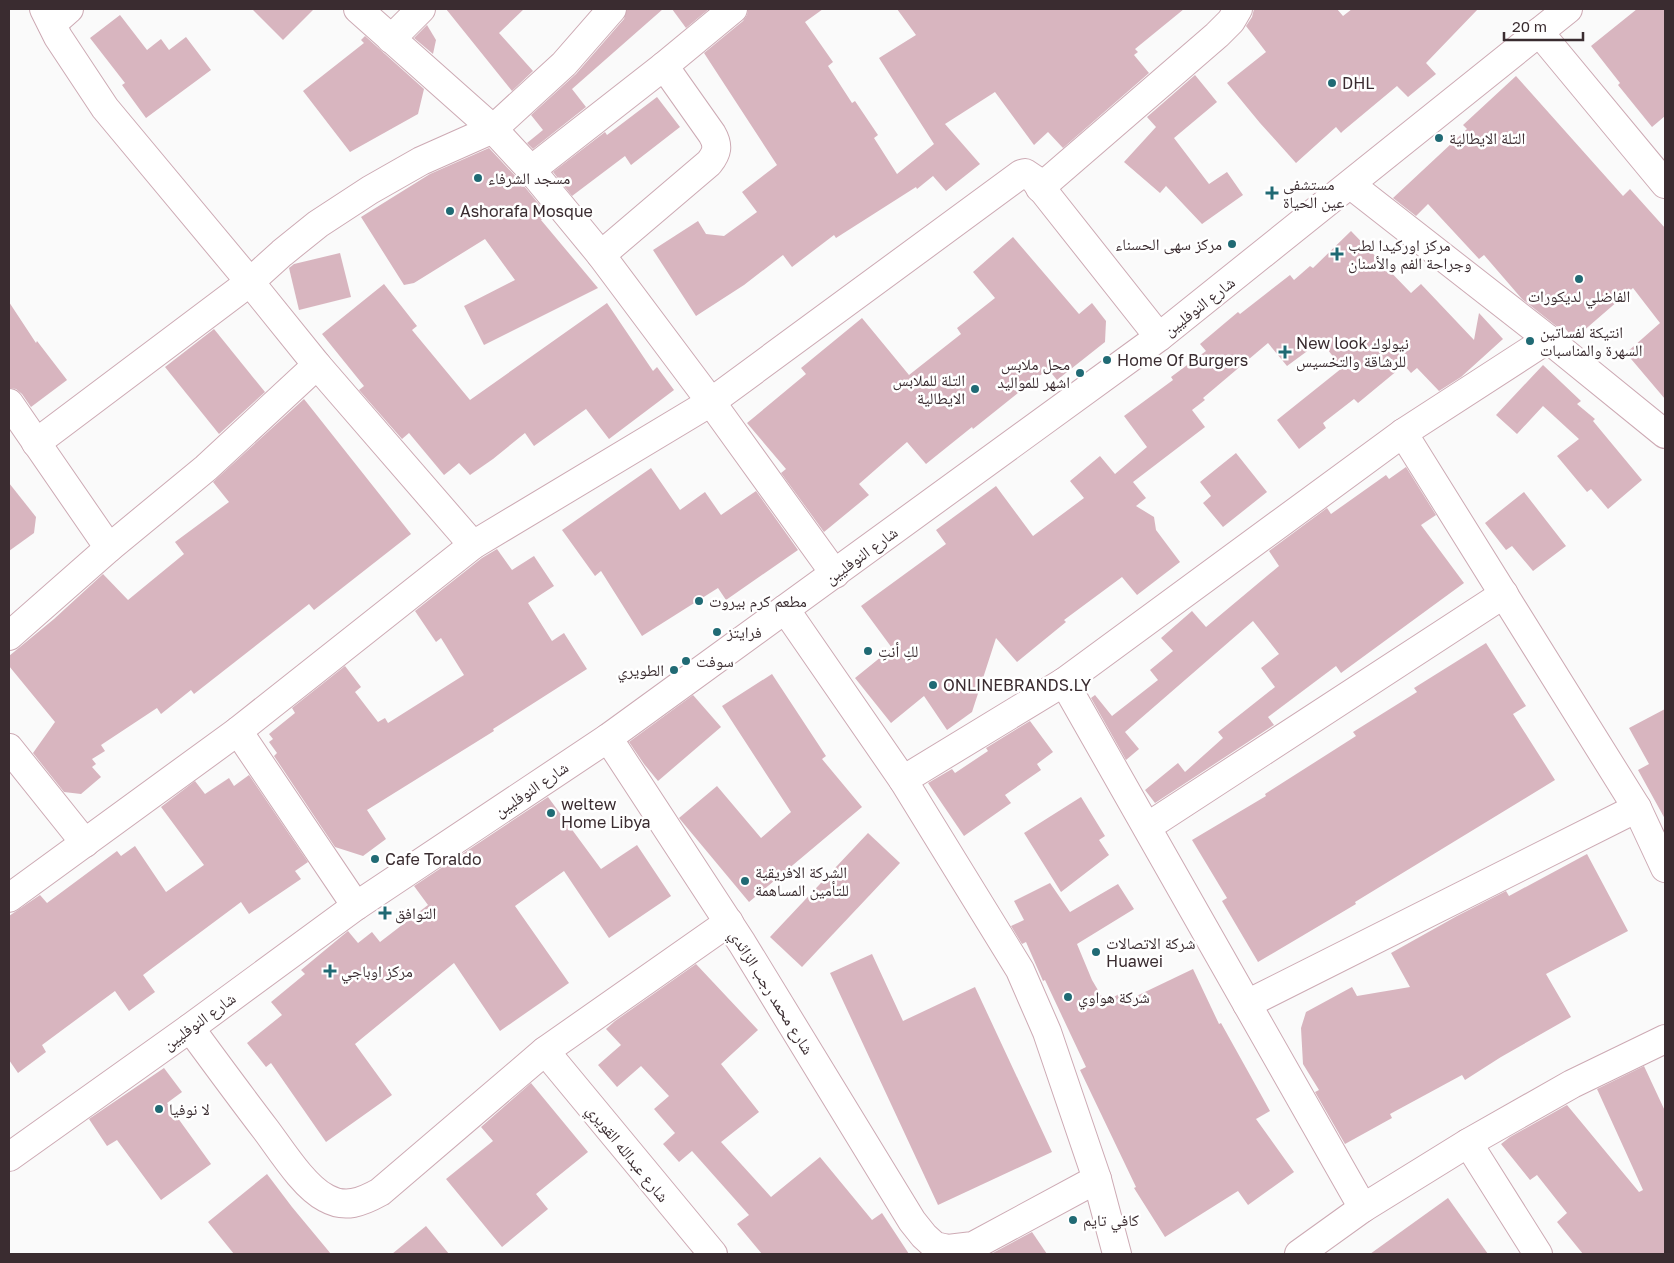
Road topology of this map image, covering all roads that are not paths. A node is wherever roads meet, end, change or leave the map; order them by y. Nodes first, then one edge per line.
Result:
1 (358, 9) edge
2 (421, 9) edge
3 (612, 9) edge
4 (733, 9) edge
5 (1238, 9) edge
6 (1568, 9) edge
7 (55, 14) edge
8 (1539, 32) junction
9 (390, 39) junction
10 (664, 66) junction
11 (493, 129) junction
12 (531, 170) junction
13 (1351, 184) junction
14 (1665, 184) edge
15 (1040, 188) junction
16 (602, 255) junction
17 (250, 282) junction
18 (1159, 337) junction
19 (1548, 339) junction
20 (317, 365) junction
21 (711, 402) junction
22 (9, 403) edge
23 (1403, 433) junction
24 (1665, 434) edge
25 (36, 443) junction
26 (473, 545) junction
27 (109, 548) junction
28 (835, 574) junction
29 (1504, 594) junction
30 (785, 609) junction
31 (9, 636) edge
32 (1064, 682) junction
33 (238, 731) junction
34 (608, 738) junction
35 (9, 748) edge
36 (903, 780) junction
37 (1637, 808) junction
38 (1147, 827) junction
39 (85, 843) junction
40 (1665, 868) edge
41 (9, 898) edge
42 (356, 906) junction
43 (729, 922) junction
44 (1247, 1004) junction
45 (190, 1028) junction
46 (1665, 1039) edge
47 (545, 1051) junction
48 (1468, 1143) junction
49 (9, 1157) edge
50 (1096, 1179) junction
51 (1363, 1208) junction
52 (712, 1254) edge
53 (1117, 1254) edge
54 (1299, 1254) edge
55 (1538, 1254) edge

1 - 9 street
2 - 9 street
3 - 11 street
4 - 10 street
5 - 15 street
6 - 8 street, شارع النوفليين
7 - 17 street
8 - 13 street, شارع النوفليين
8 - 14 street
9 - 11 street
10 - 12 street
10 - 16 street
11 - 12 street
11 - 17 street
12 - 16 street
13 - 18 street, شارع النوفليين
13 - 19 street
15 - 18 street
15 - 21 street
16 - 21 street
17 - 20 street
17 - 25 street
18 - 28 street, شارع النوفليين
19 - 23 street
19 - 24 street
20 - 26 street
20 - 27 street
21 - 26 street
21 - 28 street
22 - 25 street
23 - 29 street
23 - 32 street
25 - 27 street
26 - 33 street
27 - 31 street
28 - 30 street, شارع النوفليين
29 - 37 street
29 - 38 street
30 - 34 street, شارع النوفليين
30 - 36 street
32 - 36 street
32 - 38 street
33 - 39 street
33 - 42 street
34 - 42 street, شارع النوفليين
34 - 43 street, شارع محمد رجب الزائدي
35 - 39 street
36 - 50 street
37 - 40 street
37 - 44 street
38 - 44 street
39 - 41 street
42 - 45 street, شارع النوفليين
43 - 47 street
43 - 50 street, شارع محمد رجب الزائدي
44 - 51 street
45 - 47 street
45 - 49 street, شارع النوفليين
46 - 48 street
47 - 52 street, شارع عبدالله القويري
48 - 51 street
48 - 55 street
50 - 53 street
51 - 54 street

